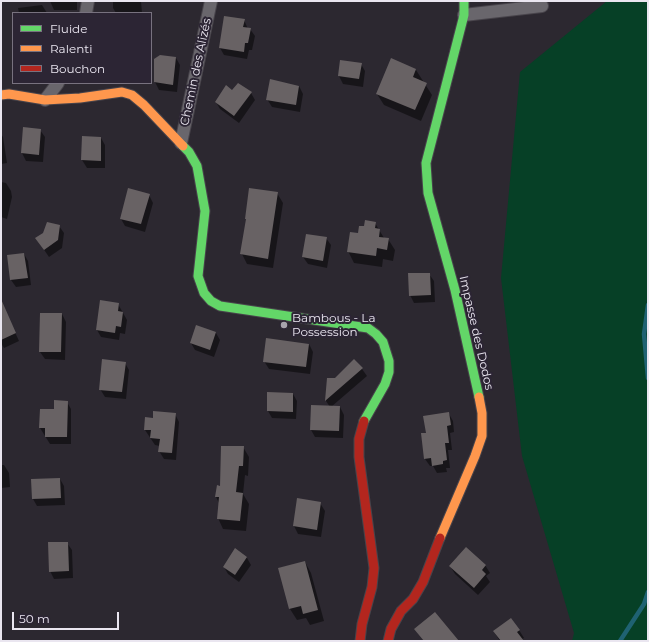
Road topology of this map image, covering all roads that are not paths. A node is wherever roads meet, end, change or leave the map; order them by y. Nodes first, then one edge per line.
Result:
1 (88, 1) edge
2 (211, 1) edge
3 (464, 1) edge
4 (542, 6) dead end
5 (86, 12) edge
6 (464, 15) junction
7 (57, 84) edge
8 (1, 95) edge
9 (45, 100) junction
10 (181, 143) junction
11 (360, 641) edge
12 (388, 641) edge

1 - 5 street
2 - 10 street, Chemin des Alizés
3 - 6 main road, Impasse des Dodos
4 - 6 street
6 - 12 main road, Impasse des Dodos
7 - 9 street
8 - 9 main road
9 - 10 main road
10 - 11 main road

